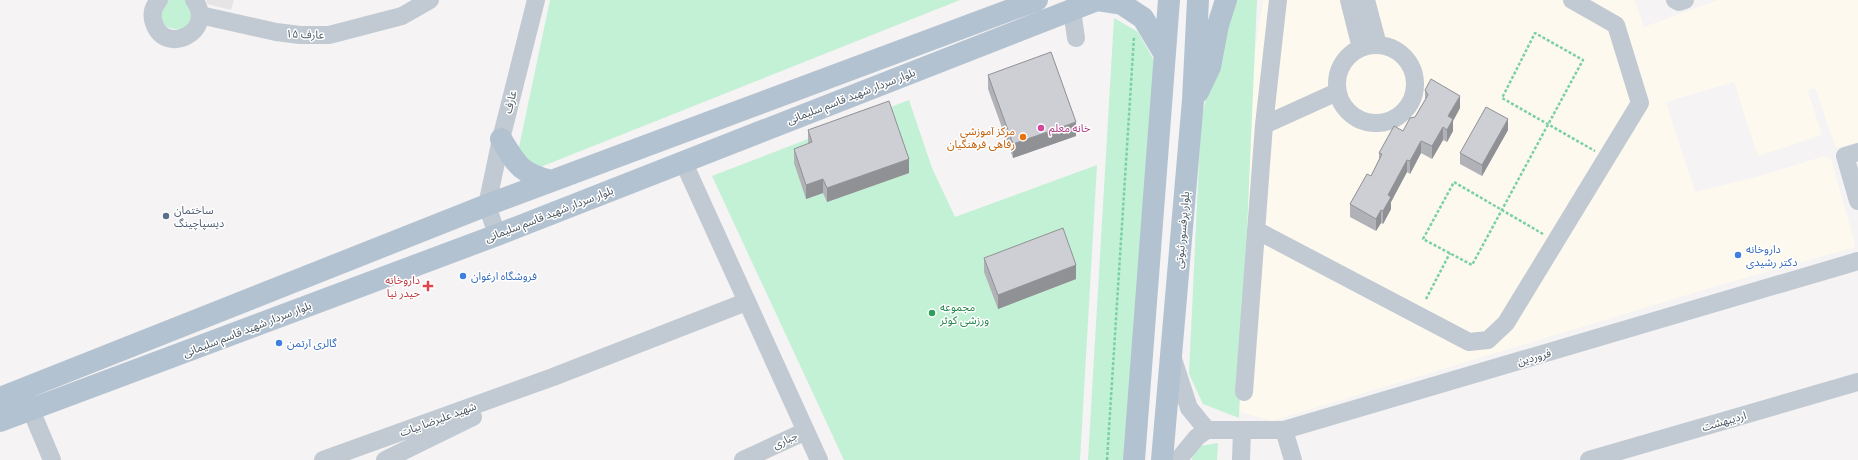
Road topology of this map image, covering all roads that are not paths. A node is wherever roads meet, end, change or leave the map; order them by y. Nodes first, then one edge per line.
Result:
1 (159, 0) edge
2 (430, 0) edge
3 (536, 0) edge
4 (1037, 0) edge
5 (1096, 0) edge
6 (1169, 0) edge
7 (1198, 0) edge
8 (1226, 0) edge
9 (1278, 0) edge
10 (1349, 0) edge
11 (1366, 0) edge
12 (1572, 0) edge
13 (1675, 0) edge
14 (1685, 0) edge
15 (197, 8) edge
16 (1072, 10) junction
17 (1076, 38) dead end
18 (1378, 45) junction
19 (1361, 48) junction
20 (1164, 53) junction
21 (1337, 92) junction
22 (1194, 100) junction
23 (1264, 125) junction
24 (501, 138) junction
25 (1852, 154) edge
26 (684, 161) junction
27 (551, 181) junction
28 (1858, 201) edge
29 (487, 205) junction
30 (1256, 230) junction
31 (497, 235) junction
32 (1858, 261) edge
33 (746, 302) junction
34 (1171, 352) junction
35 (553, 377) junction
36 (1858, 382) edge
37 (23, 390) junction
38 (1244, 392) dead end
39 (0, 398) edge
40 (31, 410) junction
41 (0, 421) edge
42 (1207, 430) junction
43 (1242, 430) junction
44 (1284, 430) junction
45 (806, 431) junction
46 (52, 460) edge
47 (323, 460) edge
48 (385, 460) edge
49 (743, 460) edge
50 (819, 460) edge
51 (1134, 460) edge
52 (1162, 460) edge
53 (1178, 460) edge
54 (1242, 460) edge
55 (1293, 460) edge
56 (1589, 460) edge

1 - 15 street
2 - 15 street, عارف ۱۵
3 - 24 street, عارف
4 - 27 main road
5 - 16 main road, بلوار سردار شهید قاسم سلیمانی
5 - 20 main road
6 - 20 main road
7 - 22 main road, بلوار پرفسور ثبوتی
8 - 22 main road
9 - 23 street
10 - 19 street
11 - 18 street
12 - 30 street
13 - 14 street
16 - 17 street
16 - 26 main road, بلوار سردار شهید قاسم سلیمانی
18 - 19 street
18 - 21 street
19 - 21 street
20 - 51 main road
21 - 23 street
22 - 34 main road, بلوار پرفسور ثبوتی
23 - 30 street
24 - 27 main road
24 - 29 street, عارف
25 - 28 street
26 - 31 main road, بلوار سردار شهید قاسم سلیمانی
26 - 33 street
27 - 29 main road
29 - 31 street
29 - 37 main road
30 - 38 street
31 - 40 main road, بلوار سردار شهید قاسم سلیمانی
32 - 44 street, فروردین
33 - 35 street, شهید علیرضا بیات
33 - 45 street
34 - 42 street
34 - 52 main road, بلوار پرفسور ثبوتی
35 - 47 street, شهید علیرضا بیات
35 - 48 street, شهید علیرضا بیات
36 - 56 street, اردیبهشت
37 - 39 main road
37 - 40 street
40 - 41 main road, بلوار سردار شهید قاسم سلیمانی
40 - 46 street
42 - 43 street, فروردین
42 - 53 street
43 - 44 street, فروردین
43 - 54 street
44 - 55 street
45 - 49 street, جباری
45 - 50 street

